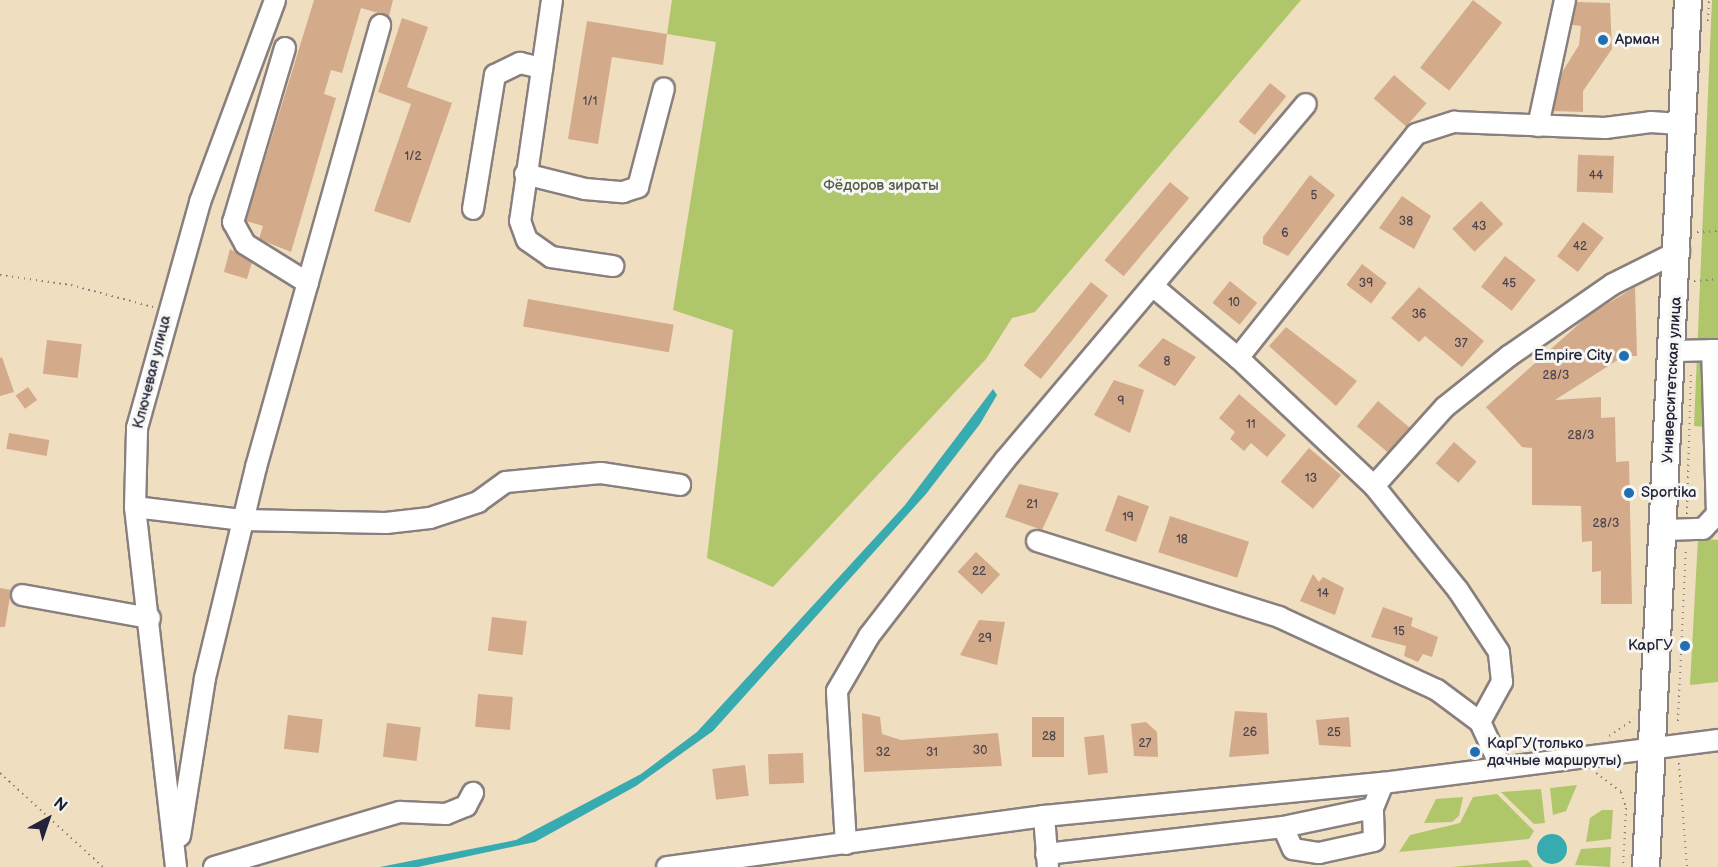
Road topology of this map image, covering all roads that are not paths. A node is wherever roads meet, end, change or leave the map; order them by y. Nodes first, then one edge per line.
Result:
1 (275, 0) edge
2 (552, 0) edge
3 (1565, 0) edge
4 (1688, 0) edge
5 (380, 25) dead end
6 (285, 48) dead end
7 (542, 68) junction
8 (664, 88) dead end
9 (1306, 104) dead end
10 (1683, 124) junction
11 (1538, 126) junction
12 (525, 174) junction
13 (473, 209) dead end
14 (1687, 242) junction
15 (613, 266) dead end
16 (308, 283) junction
17 (1154, 287) junction
18 (1715, 350) edge
19 (1683, 351) junction
20 (1238, 358) junction
21 (680, 485) dead end
22 (1374, 486) junction
23 (135, 507) junction
24 (243, 520) junction
25 (1676, 530) junction
26 (1037, 541) dead end
27 (22, 595) dead end
28 (150, 618) junction
29 (1480, 722) junction
30 (1718, 740) edge
31 (1653, 748) junction
32 (1500, 765) junction
33 (1383, 783) junction
34 (473, 793) dead end
35 (1373, 808) junction
36 (1044, 816) junction
37 (1283, 827) junction
38 (846, 844) junction
39 (1047, 860) edge
40 (175, 866) edge
41 (214, 867) edge
42 (667, 867) edge
43 (1647, 867) edge

1 - 23 street, Ключевая улица
2 - 7 street
3 - 11 street
4 - 10 main road, Университетская улица
5 - 16 street
6 - 16 street
7 - 12 street
7 - 13 street
8 - 12 street
9 - 17 street
10 - 11 street
10 - 14 main road, Университетская улица
11 - 20 street
12 - 15 street
14 - 19 main road, Университетская улица
14 - 22 street
16 - 24 street
17 - 20 street
17 - 38 street
18 - 19 street
18 - 25 street
19 - 25 main road, Университетская улица
20 - 22 street
21 - 24 street
22 - 29 street
23 - 24 street
23 - 28 street, Ключевая улица
24 - 40 street
25 - 31 main road, Университетская улица
26 - 29 street
27 - 28 street
28 - 40 street, Ключевая улица
29 - 32 street
30 - 31 street
31 - 32 street
31 - 43 main road, Университетская улица
32 - 33 street
33 - 35 street
33 - 36 street
34 - 41 street
35 - 37 street
35 - 37 street
36 - 38 street
36 - 39 street
37 - 39 street
38 - 42 street

